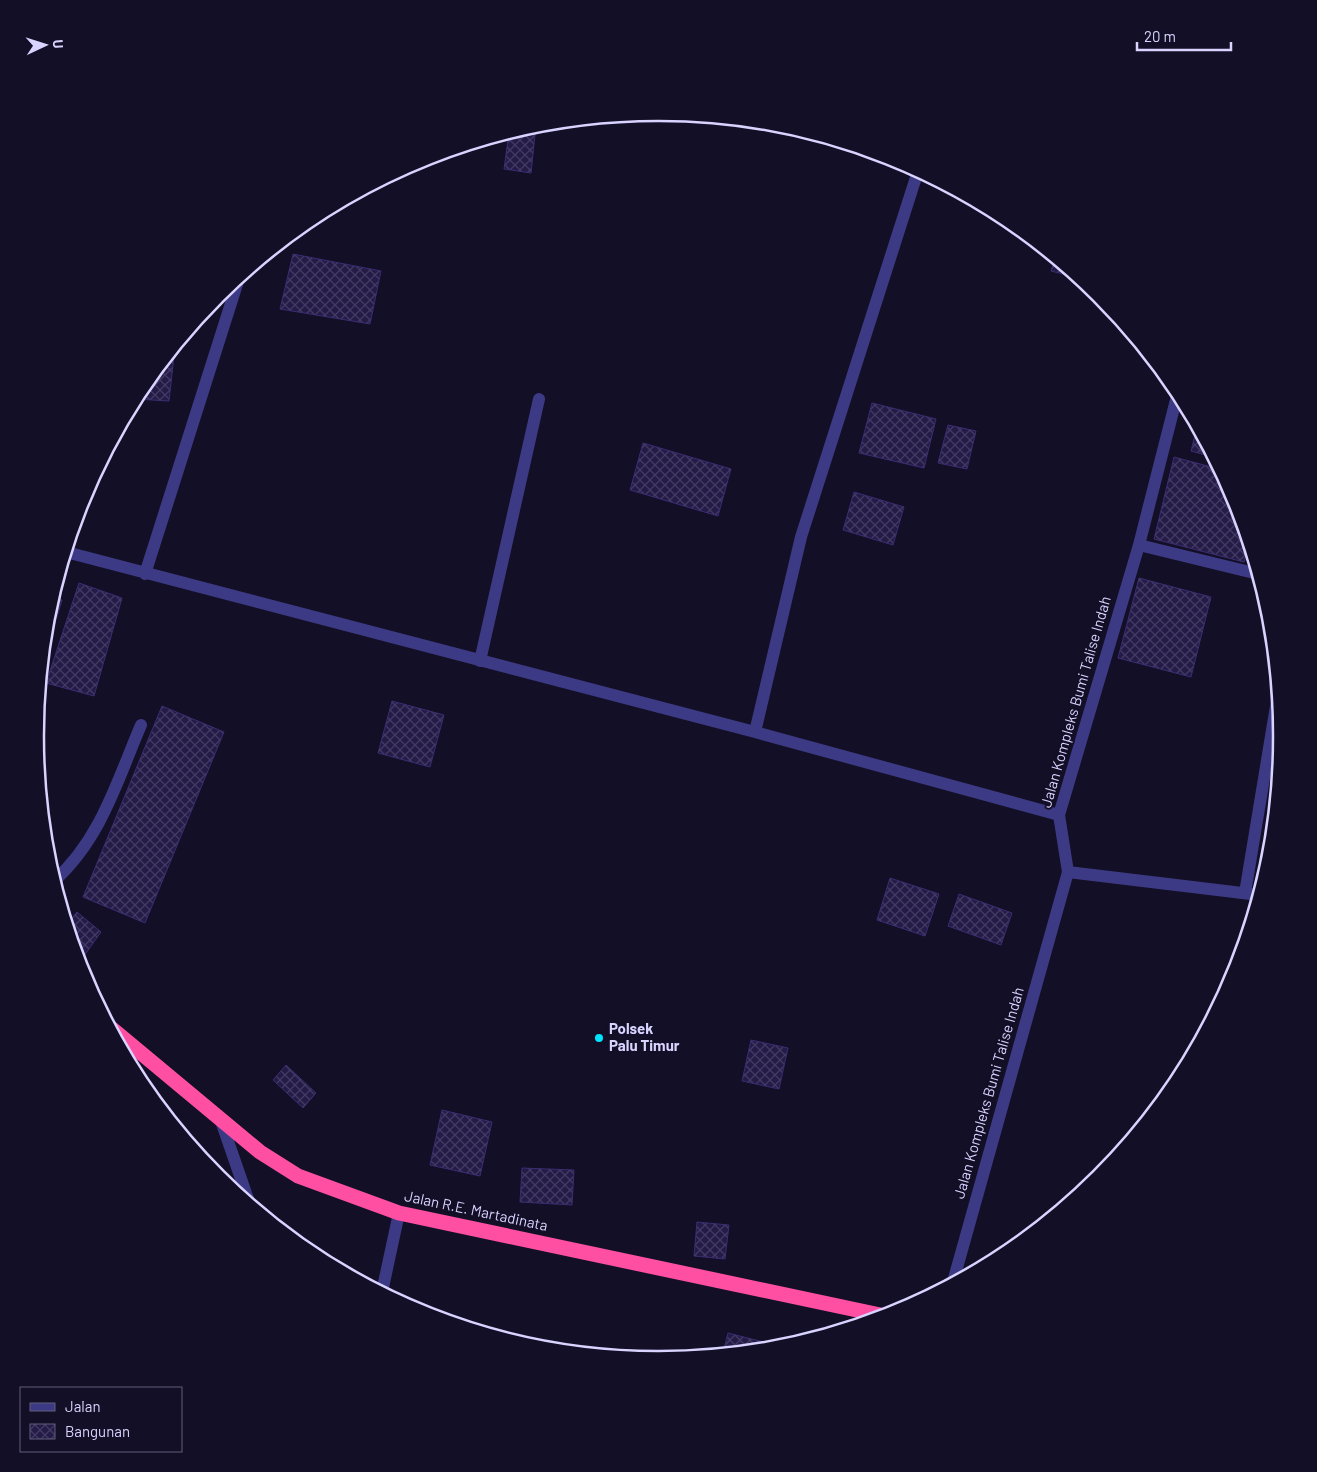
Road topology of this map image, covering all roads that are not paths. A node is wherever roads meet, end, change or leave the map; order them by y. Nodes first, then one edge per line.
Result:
1 (916, 178) edge
2 (234, 292) edge
3 (540, 399) dead end
4 (1175, 403) edge
5 (1139, 546) junction
6 (72, 554) edge
7 (1251, 572) edge
8 (145, 574) junction
9 (480, 661) junction
10 (141, 725) dead end
11 (1273, 726) edge
12 (755, 732) junction
13 (1059, 816) junction
14 (1068, 872) junction
15 (60, 874) edge
16 (1245, 893) junction
17 (1252, 894) edge
18 (123, 1038) edge
19 (219, 1116) junction
20 (245, 1191) edge
21 (399, 1214) junction
22 (954, 1274) edge
23 (383, 1285) edge
24 (870, 1313) edge

1 - 12 street
2 - 8 street
3 - 9 street
4 - 5 street, Jalan Kompleks Bumi Talise Indah
5 - 7 street
5 - 13 street, Jalan Kompleks Bumi Talise Indah
6 - 8 street
8 - 9 street
9 - 12 street
10 - 15 street
11 - 16 street
12 - 13 street
13 - 14 street, Jalan Kompleks Bumi Talise Indah
14 - 16 street
14 - 22 street, Jalan Kompleks Bumi Talise Indah
16 - 17 street
18 - 19 highway, Jalan R.E. Martadinata
19 - 20 street
19 - 21 highway, Jalan R.E. Martadinata
21 - 23 street
21 - 24 highway, Jalan R.E. Martadinata

